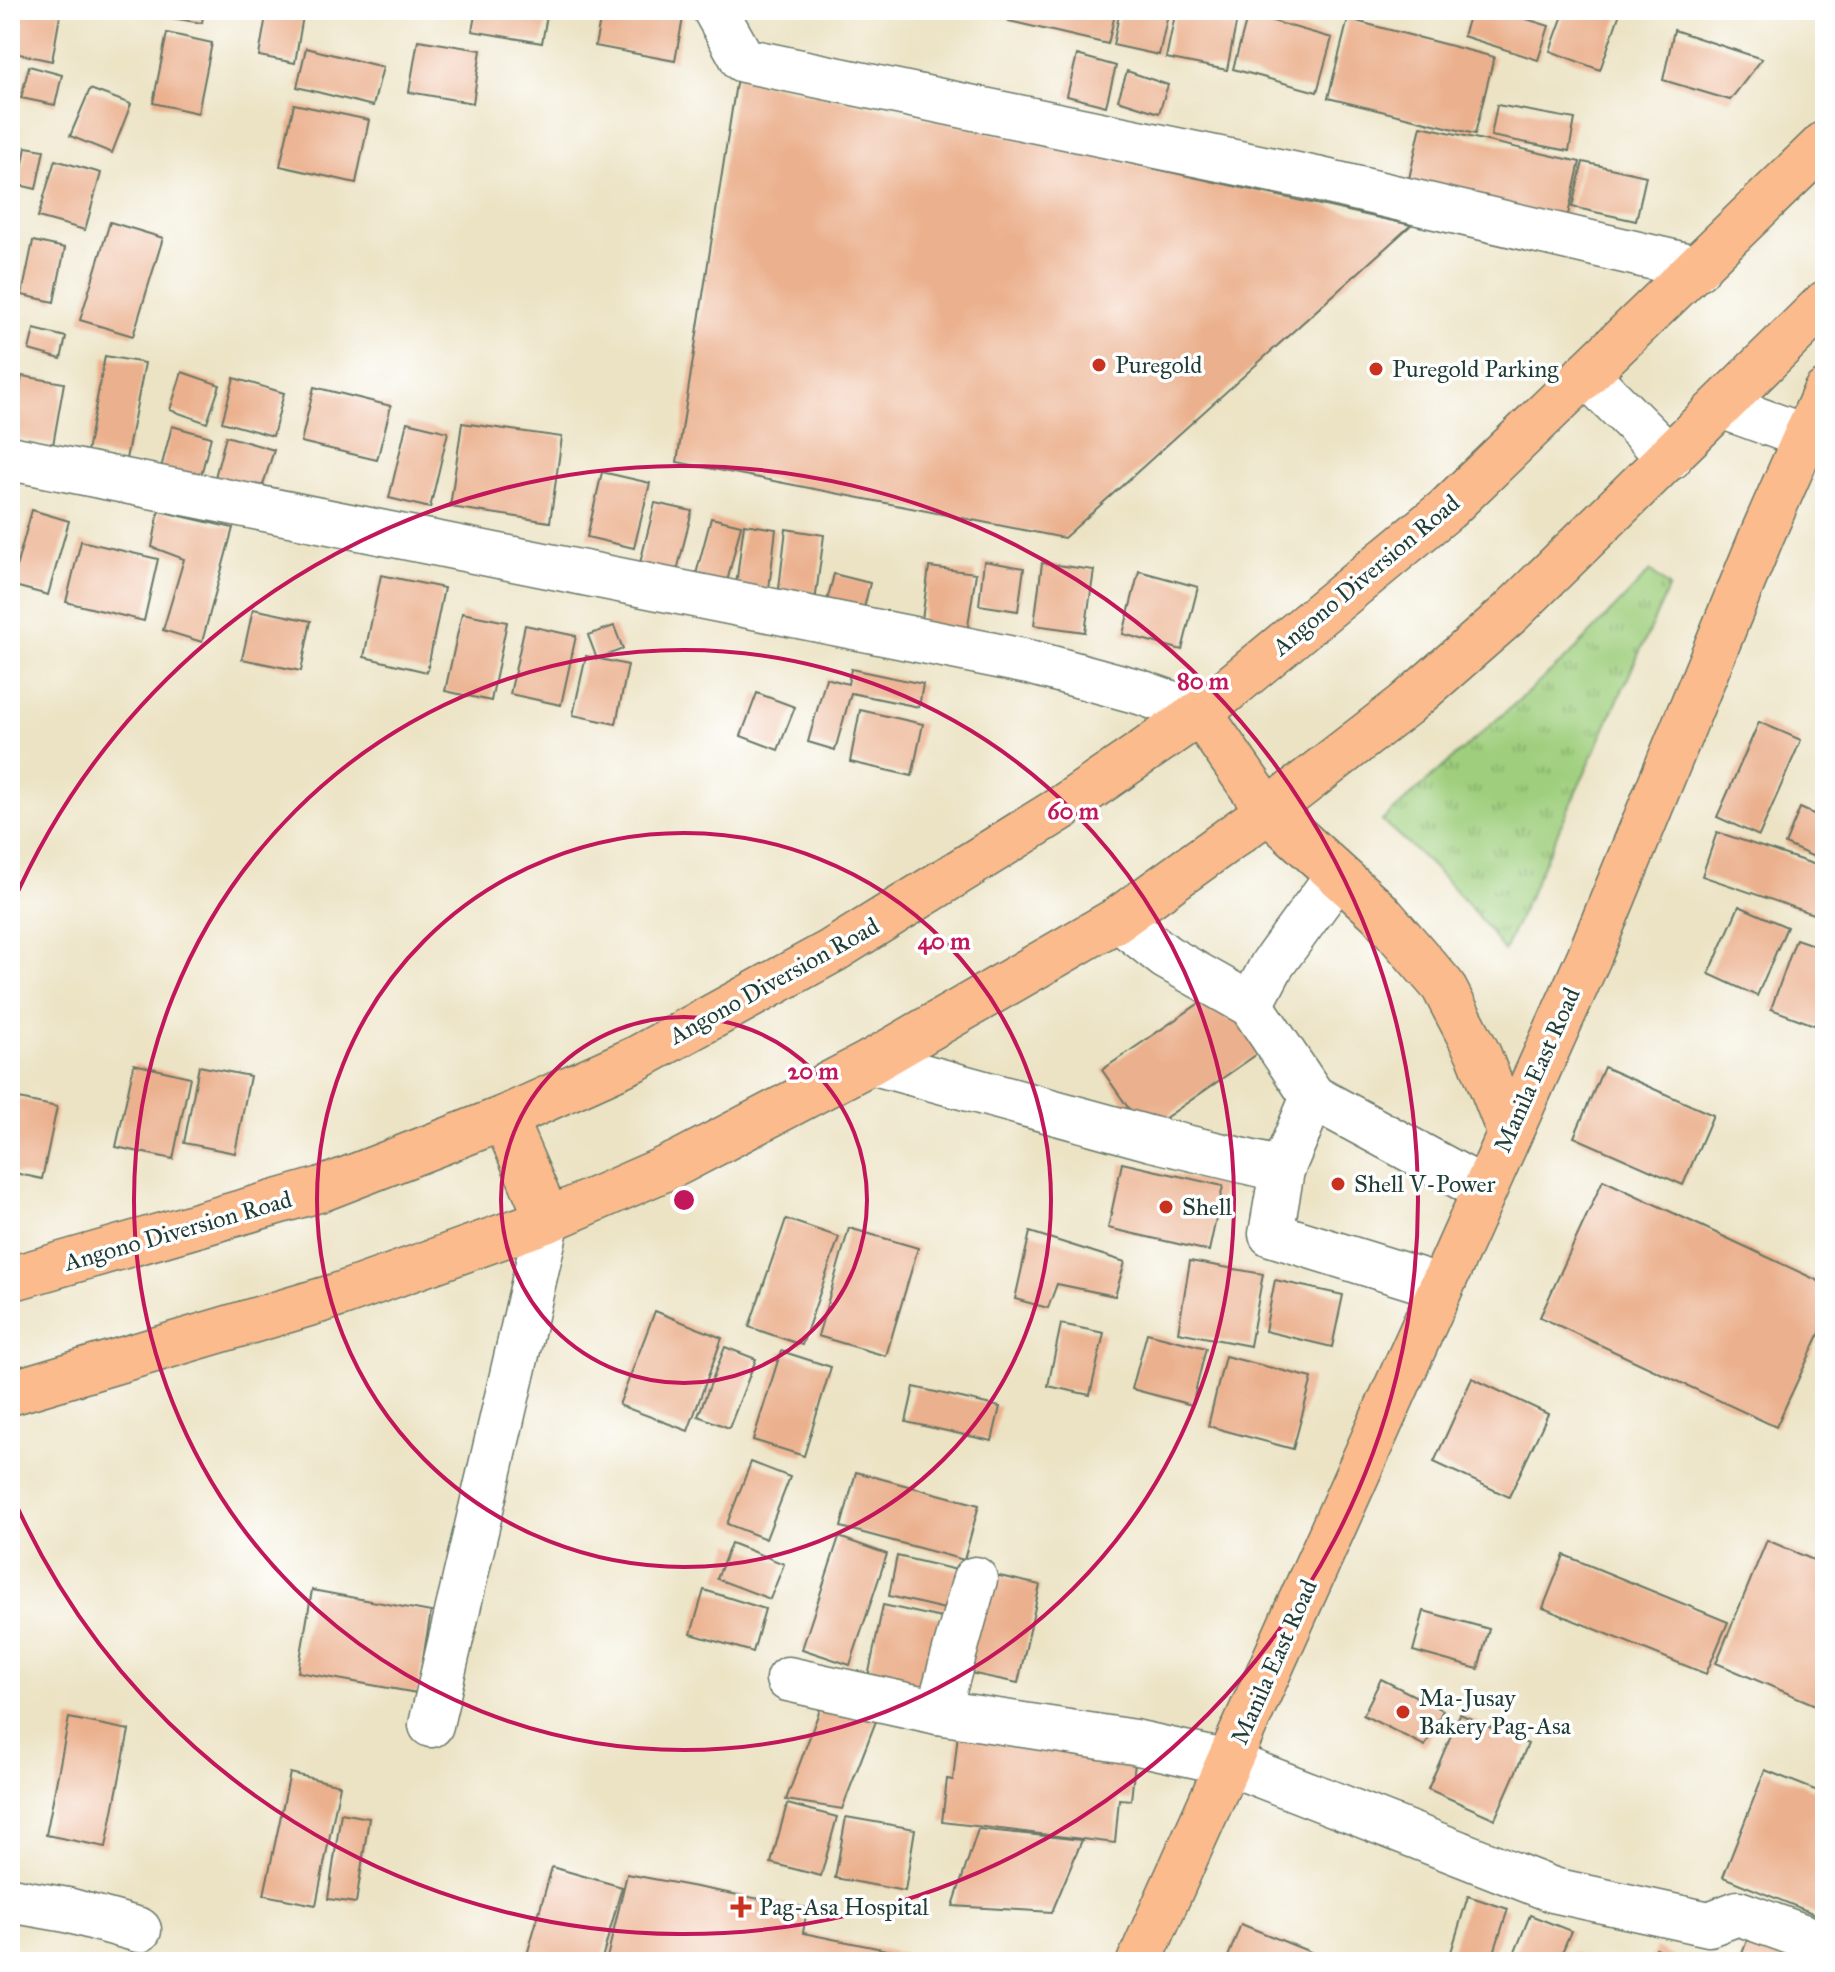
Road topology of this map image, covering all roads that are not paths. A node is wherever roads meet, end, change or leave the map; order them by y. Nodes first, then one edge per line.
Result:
1 (715, 10) edge
2 (1825, 143) edge
3 (1698, 268) junction
4 (1825, 303) edge
5 (1586, 374) junction
6 (1825, 392) edge
7 (1721, 406) junction
8 (1815, 440) edge
9 (10, 458) edge
10 (1670, 458) junction
11 (1200, 713) junction
12 (1268, 811) junction
13 (1337, 876) junction
14 (1118, 919) junction
15 (1251, 1005) junction
16 (871, 1062) junction
17 (1313, 1097) junction
18 (504, 1118) junction
19 (1509, 1132) junction
20 (1282, 1170) junction
21 (1483, 1189) junction
22 (548, 1220) junction
23 (10, 1279) edge
24 (1439, 1286) junction
25 (10, 1393) edge
26 (975, 1579) dead end
27 (788, 1679) dead end
28 (938, 1712) junction
29 (431, 1725) dead end
30 (1229, 1763) junction
31 (10, 1900) edge
32 (139, 1930) dead end
33 (1825, 1944) edge
34 (1139, 1962) edge

1 - 3 street
2 - 3 main road, Angono Diversion Road
3 - 5 main road, Angono Diversion Road
4 - 7 main road
5 - 10 street
5 - 11 main road, Angono Diversion Road
6 - 8 main road, Manila East Road
7 - 8 street
7 - 10 main road
8 - 19 main road, Manila East Road
9 - 11 street
10 - 12 main road
11 - 12 main road
11 - 18 main road, Angono Diversion Road
12 - 13 main road
12 - 14 main road
13 - 15 street
13 - 19 main road
14 - 15 street
14 - 16 main road
15 - 17 street
16 - 20 street
16 - 22 main road
17 - 20 street
17 - 21 street
18 - 22 main road
18 - 23 main road, Angono Diversion Road
19 - 21 main road, Manila East Road
20 - 24 street
21 - 24 main road, Manila East Road
22 - 25 main road
22 - 29 street
24 - 30 main road, Manila East Road
26 - 28 street
27 - 28 street
28 - 30 street
30 - 33 street
30 - 34 main road, Manila East Road
31 - 32 street

